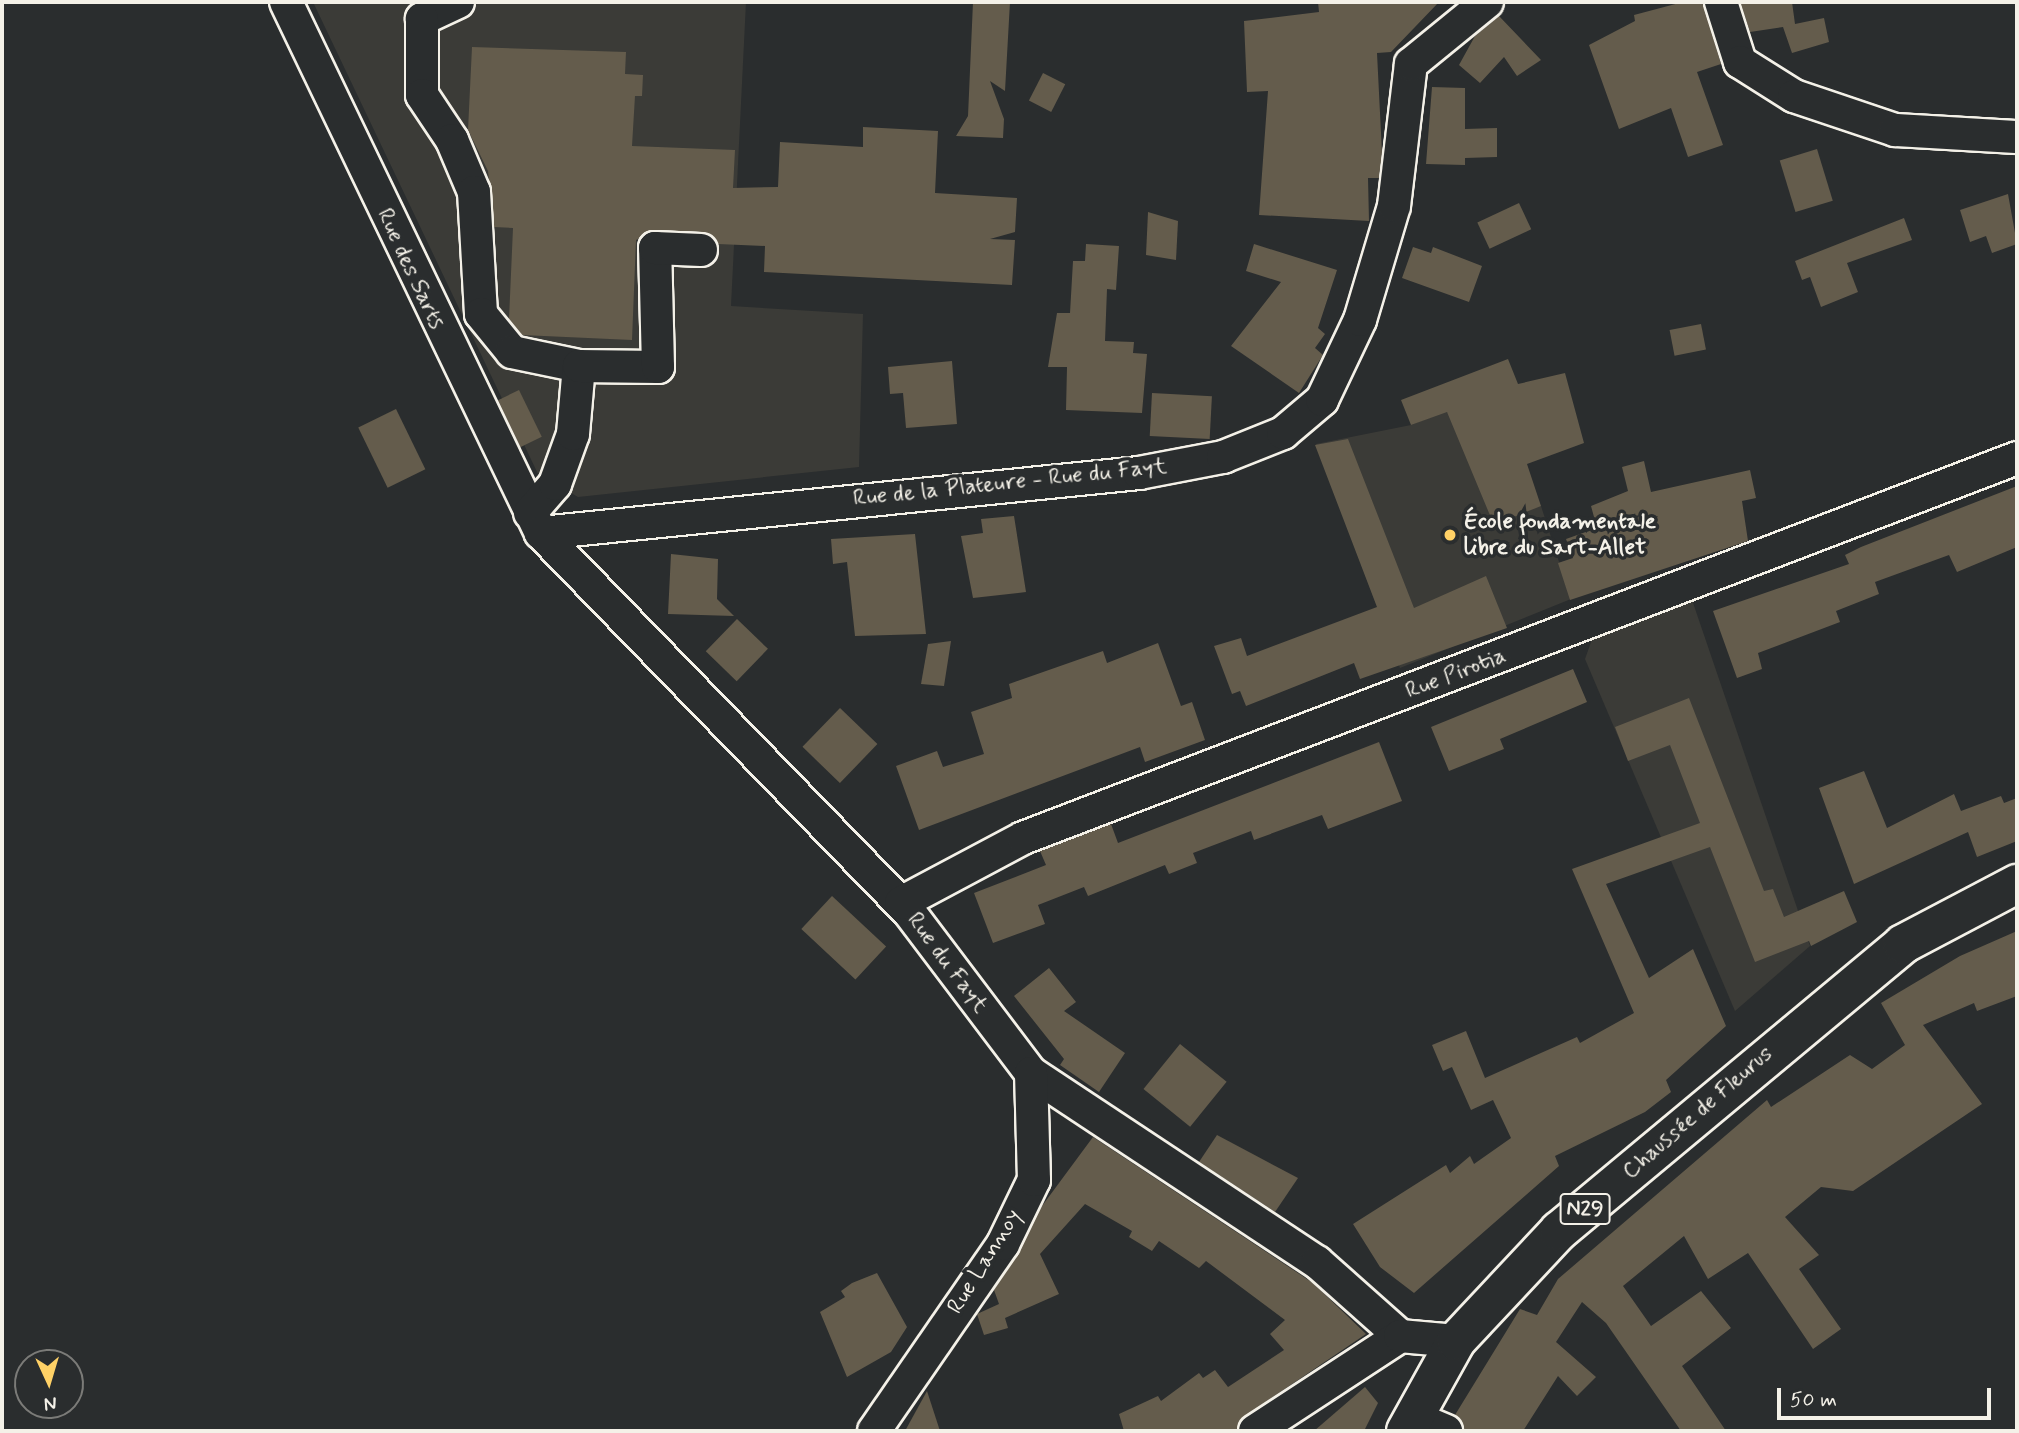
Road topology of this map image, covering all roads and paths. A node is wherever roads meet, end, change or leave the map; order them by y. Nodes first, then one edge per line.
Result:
1 (286, 2) edge
2 (458, 2) edge
3 (1487, 2) edge
4 (1721, 2) edge
5 (2017, 137) edge
6 (701, 250) dead end
7 (579, 366) junction
8 (2017, 458) edge
9 (536, 523) junction
10 (2017, 884) edge
11 (901, 903) junction
12 (1031, 1073) junction
13 (1400, 1336) junction
14 (1456, 1341) junction
15 (1422, 1426) edge
16 (874, 1431) edge
17 (1255, 1431) edge

1 - 9 street, Rue des Sarts
2 - 7 street
3 - 9 street, Rue de la Plateure - Rue du Fayt
4 - 5 street
6 - 7 street
7 - 9 street
8 - 11 street, Rue Pirotia
9 - 11 street, Rue du Fayt
10 - 14 main road, Chaussée de Fleurus / N29
11 - 12 street, Rue du Fayt
12 - 13 street, Rue du Fayt
12 - 16 street, Rue Lannoy
13 - 14 street
13 - 17 street
14 - 15 main road, Chaussée de Fleurus / N29

